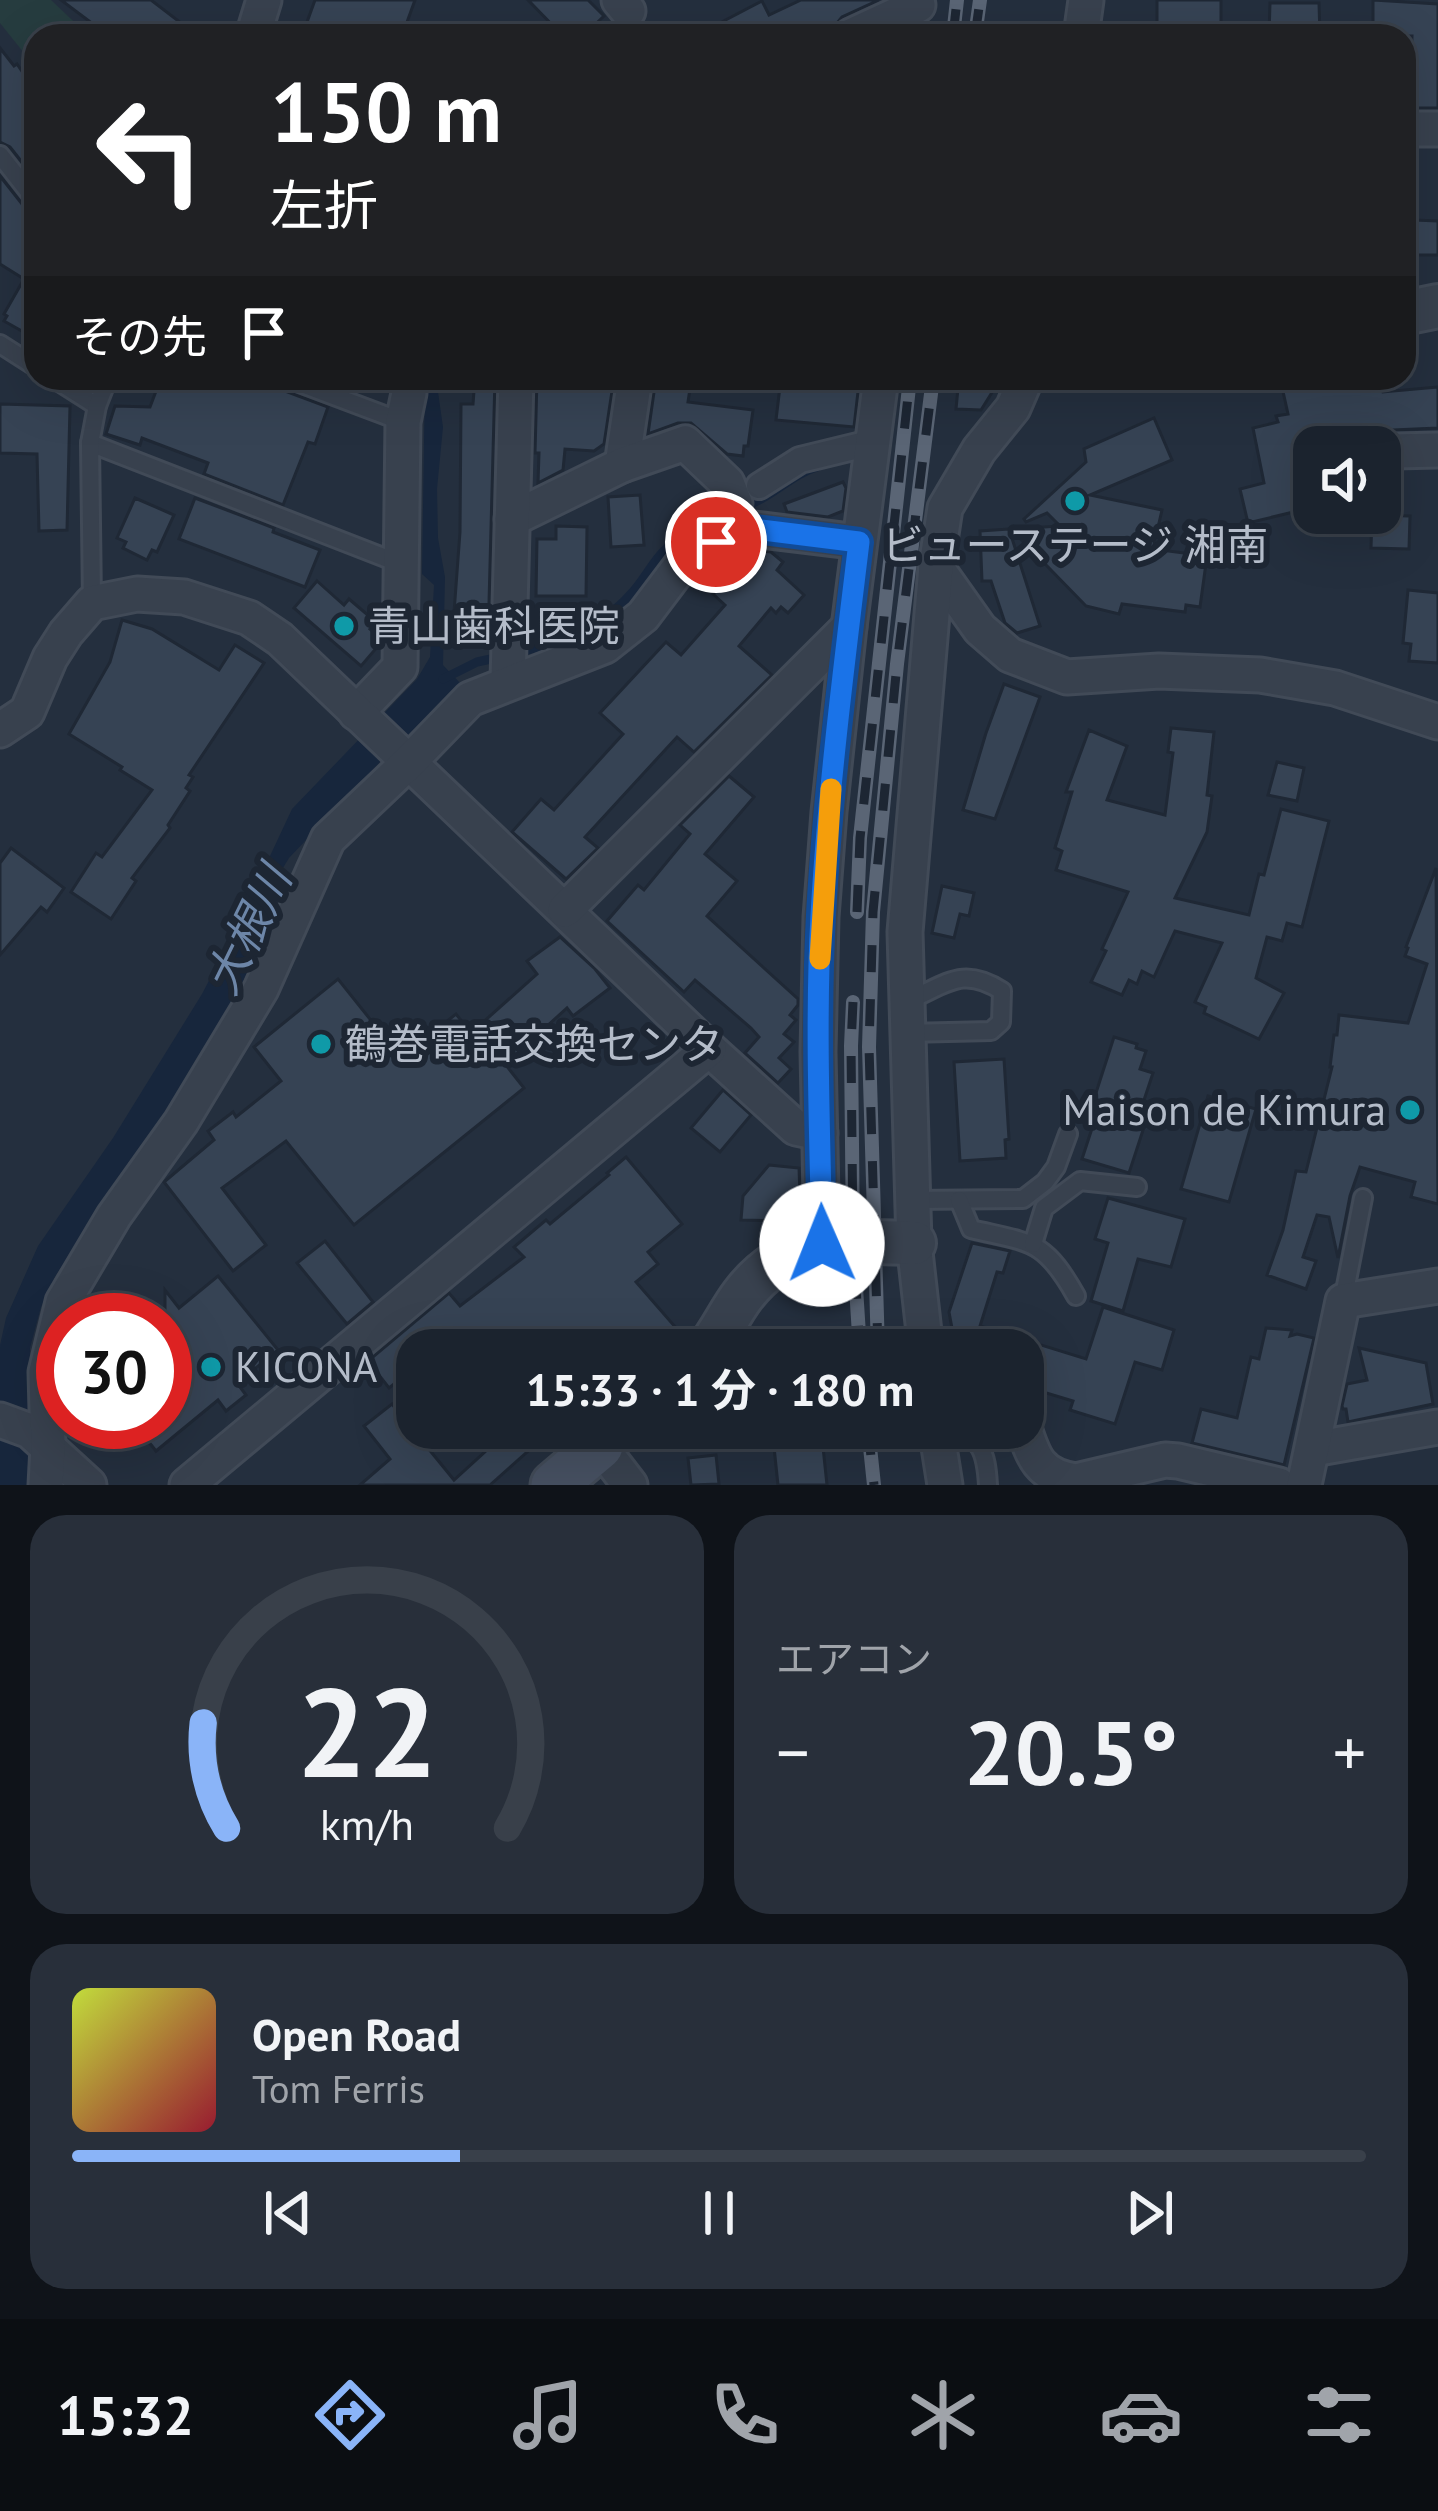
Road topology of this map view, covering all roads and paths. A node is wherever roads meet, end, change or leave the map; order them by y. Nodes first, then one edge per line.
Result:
1 (918, 14) edge
2 (888, 24) edge
3 (0, 155) edge
4 (24, 186) edge
5 (72, 390) edge
6 (103, 390) edge
7 (318, 390) edge
8 (408, 390) edge
9 (516, 390) edge
10 (633, 390) edge
11 (880, 390) edge
12 (1021, 390) edge
13 (97, 406) junction
14 (403, 422) junction
15 (90, 442) junction
16 (874, 442) junction
17 (1438, 450) edge
18 (1401, 451) edge
19 (622, 465) junction
20 (747, 495) joint
21 (512, 519) junction
22 (859, 542) junction
23 (401, 564) junction
24 (936, 568) junction
25 (92, 604) junction
26 (849, 628) junction
27 (508, 682) junction
28 (362, 718) junction
29 (1438, 722) edge
30 (0, 730) edge
31 (404, 758) junction
32 (565, 910) junction
33 (907, 1017) junction
34 (709, 1048) junction
35 (820, 1133) junction
36 (1068, 1134) dead end
37 (1137, 1187) dead end
38 (1363, 1198) dead end
39 (912, 1200) junction
40 (959, 1200) junction
41 (914, 1243) junction
42 (822, 1244) junction
43 (1034, 1244) junction
44 (1438, 1286) edge
45 (1076, 1296) dead end
46 (1343, 1301) junction
47 (721, 1329) edge
48 (924, 1329) edge
49 (1438, 1426) edge
50 (26, 1433) edge
51 (1312, 1448) junction
52 (597, 1449) edge
53 (616, 1449) edge
54 (939, 1449) edge
55 (982, 1449) edge
56 (1031, 1449) edge
57 (46, 1485) edge
58 (89, 1485) edge
59 (187, 1485) edge
60 (554, 1485) edge
61 (630, 1485) edge
62 (945, 1485) edge
63 (988, 1485) edge
64 (1279, 1485) edge
65 (1304, 1485) edge

1 - 2 street
3 - 4 lane
5 - 13 lane
6 - 13 lane
7 - 14 lane
8 - 14 street
9 - 21 street
10 - 19 street
11 - 16 street
12 - 24 street
13 - 15 lane
14 - 23 street
15 - 23 lane
15 - 25 lane
16 - 20 street
16 - 22 street
17 - 18 street
19 - 20 street
19 - 21 street
21 - 27 street
22 - 26 street
22 - 27 street
23 - 28 street
24 - 29 street
24 - 33 street
25 - 28 street
25 - 30 street
26 - 32 street
26 - 35 street
27 - 31 street
28 - 31 street
31 - 32 street
31 - 50 street
32 - 34 street
33 - 33 lane
33 - 39 street
34 - 35 street
34 - 59 street
35 - 42 street
36 - 40 lane
37 - 43 lane
38 - 46 lane
39 - 40 lane
39 - 41 street
40 - 43 lane
41 - 42 street
41 - 48 street
42 - 47 street
43 - 45 lane
44 - 46 street
46 - 51 street
49 - 51 street
50 - 57 street
50 - 58 street
51 - 65 street
52 - 60 main road
53 - 61 street
54 - 62 street
55 - 63 lane
56 - 64 street

